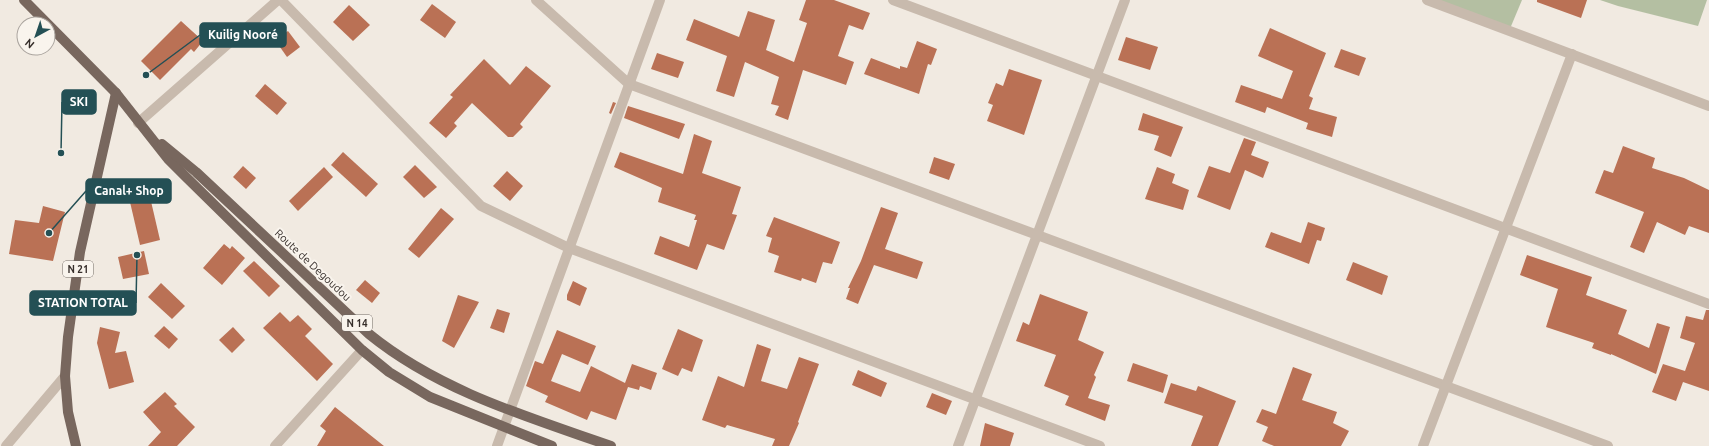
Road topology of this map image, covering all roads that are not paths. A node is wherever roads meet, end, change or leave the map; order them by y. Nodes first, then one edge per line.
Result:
1 (278, 0) edge
2 (281, 0) edge
3 (536, 0) edge
4 (660, 0) edge
5 (893, 0) edge
6 (1125, 0) edge
7 (1427, 0) edge
8 (28, 1) edge
9 (1572, 54) junction
10 (1097, 76) junction
11 (629, 84) junction
12 (116, 94) junction
13 (1709, 106) edge
14 (138, 123) junction
15 (147, 132) junction
16 (1506, 228) junction
17 (1037, 235) junction
18 (569, 248) junction
19 (1709, 304) edge
20 (362, 350) junction
21 (65, 376) junction
22 (1446, 386) junction
23 (976, 400) junction
24 (509, 410) junction
25 (504, 427) junction
26 (6, 446) edge
27 (76, 446) edge
28 (274, 446) edge
29 (497, 446) edge
30 (552, 446) edge
31 (611, 446) edge
32 (958, 446) edge
33 (1100, 446) edge
34 (1423, 446) edge
35 (1608, 446) edge

1 - 14 street
2 - 18 street
3 - 11 street
4 - 11 street
5 - 10 street
6 - 10 street
7 - 9 street
8 - 12 main road, Route de Degoudou / N 14
9 - 13 street
9 - 16 street
10 - 16 street
10 - 17 street
11 - 17 street
11 - 18 street
12 - 14 main road, Route de Degoudou / N 14
12 - 21 main road, N 21
14 - 15 main road, Route de Degoudou / N 14
15 - 20 main road, Route de Degoudou / N 14
15 - 24 main road, Route de Degoudou / N 14
16 - 19 street
16 - 22 street
17 - 22 street
17 - 23 street
18 - 23 street
18 - 24 street
20 - 25 main road, Route de Degoudou / N 14
20 - 28 street
21 - 26 street
21 - 27 main road, N 21
22 - 34 street
22 - 35 street
23 - 32 street
23 - 33 street
24 - 25 street
24 - 31 main road, Route de Degoudou / N 14
25 - 29 street
25 - 30 main road, Route de Degoudou / N 14

